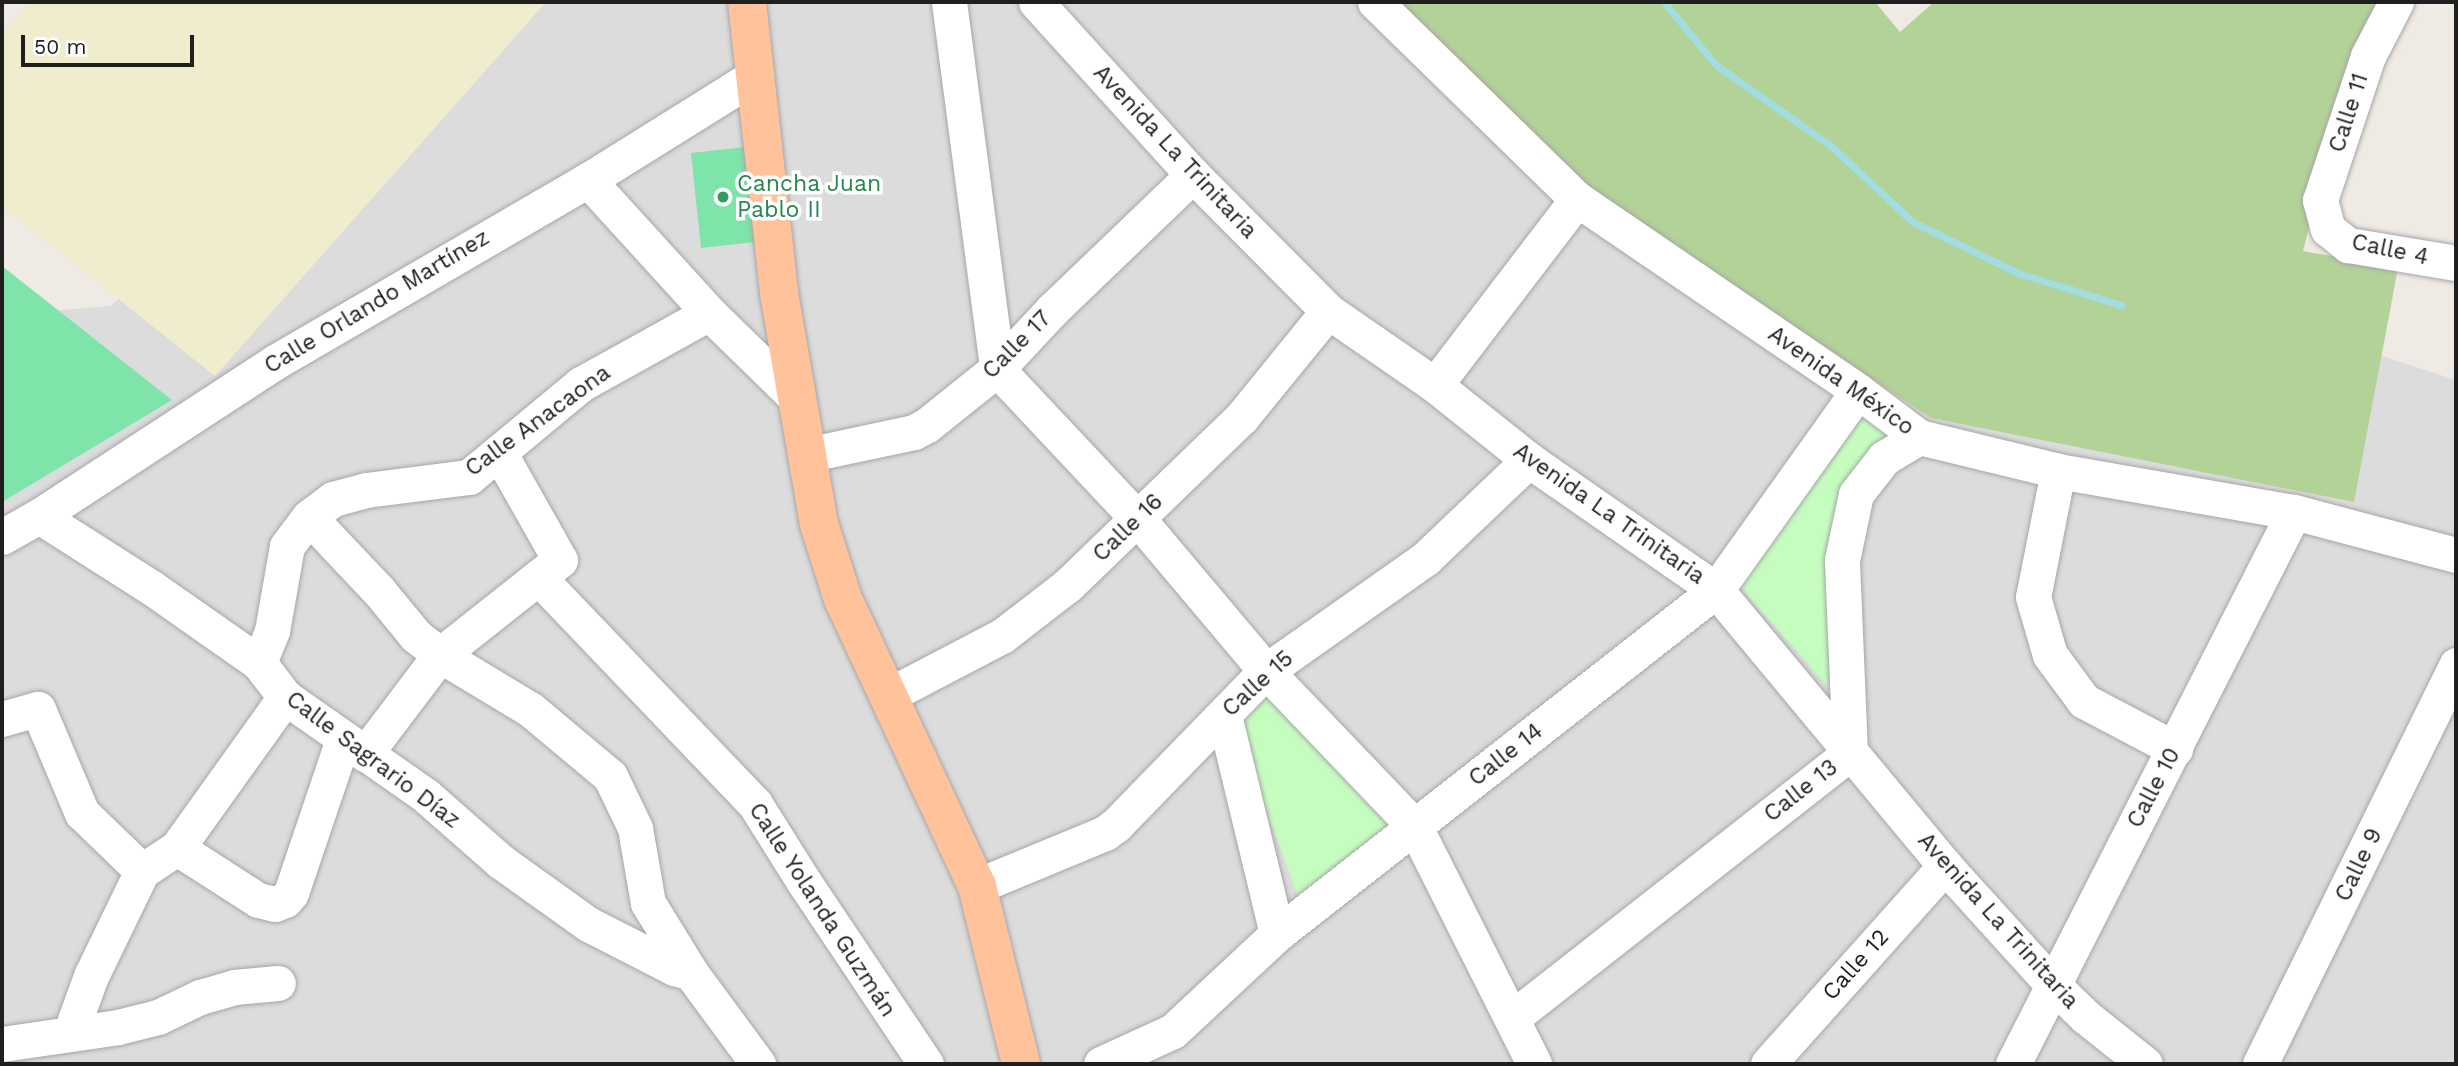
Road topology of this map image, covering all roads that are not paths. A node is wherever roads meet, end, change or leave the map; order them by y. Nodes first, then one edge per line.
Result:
1 (747, 2) edge
2 (948, 2) edge
3 (1036, 2) edge
4 (1375, 2) edge
5 (2396, 2) edge
6 (756, 75) junction
7 (1193, 176) junction
8 (588, 180) junction
9 (1577, 200) junction
10 (2328, 229) joint
11 (2456, 264) edge
12 (1328, 311) junction
13 (709, 313) junction
14 (997, 369) junction
15 (1435, 384) junction
16 (1858, 391) junction
17 (795, 397) junction
18 (1919, 437) junction
19 (499, 452) junction
20 (806, 455) junction
21 (1529, 460) junction
22 (2058, 471) junction
23 (2294, 512) junction
24 (39, 516) junction
25 (309, 517) junction
26 (1138, 519) junction
27 (2, 537) edge
28 (2456, 555) edge
29 (539, 578) junction
30 (1716, 590) junction
31 (440, 655) junction
32 (259, 663) junction
33 (2456, 666) edge
34 (1266, 671) junction
35 (887, 696) junction
36 (285, 697) junction
37 (1224, 715) junction
38 (2, 719) edge
39 (354, 746) junction
40 (2175, 749) junction
41 (1850, 753) junction
42 (1415, 827) junction
43 (177, 848) junction
44 (1945, 866) junction
45 (142, 871) junction
46 (977, 886) junction
47 (1277, 934) junction
48 (691, 973) junction
49 (278, 983) dead end
50 (2051, 983) junction
51 (1512, 1018) junction
52 (76, 1031) junction
53 (2, 1044) edge
54 (758, 1064) edge
55 (926, 1064) edge
56 (1021, 1064) edge
57 (1101, 1064) edge
58 (1534, 1064) edge
59 (1768, 1064) edge
60 (2013, 1064) edge
61 (2144, 1064) edge
62 (2260, 1064) edge

1 - 6 main road
2 - 14 street
3 - 7 street, Avenida La Trinitaria
4 - 9 street, Avenida México
5 - 10 street, Calle 11
6 - 8 street, Calle Orlando Martínez
6 - 17 main road
7 - 12 street, Avenida La Trinitaria
7 - 14 street, Calle 17
8 - 13 street
8 - 24 street, Calle Orlando Martínez
9 - 15 street
9 - 16 street, Avenida México
10 - 11 street, Calle 4
12 - 15 street, Avenida La Trinitaria
12 - 26 street, Calle 16
13 - 17 street
13 - 19 street, Calle Anacaona
14 - 20 street, Calle 17
14 - 26 street
15 - 21 street, Avenida La Trinitaria
16 - 18 street, Avenida México
16 - 30 street, Calle 14
17 - 20 main road
18 - 22 street, Avenida México
18 - 41 street, Calle 13
19 - 25 street, Calle Anacaona
19 - 29 street
20 - 35 main road
21 - 30 street, Avenida La Trinitaria
21 - 34 street, Calle 15
22 - 23 street, Avenida México
22 - 40 street
23 - 28 street, Avenida México
23 - 40 street, Calle 10
24 - 27 street, Calle Orlando Martínez
24 - 32 street, Calle Sagrario Díaz
25 - 31 street
25 - 32 street, Calle Anacaona
26 - 34 street
26 - 35 street, Calle 16
29 - 31 street
29 - 55 street, Calle Yolanda Guzmán
30 - 41 street, Avenida La Trinitaria
30 - 42 street, Calle 14
31 - 39 street
31 - 48 street
32 - 36 street, Calle Sagrario Díaz
33 - 62 street, Calle 9
34 - 37 street, Calle 15
34 - 42 street
35 - 46 main road
36 - 39 street, Calle Sagrario Díaz
36 - 43 street
37 - 46 street, Calle 15
37 - 47 street
38 - 45 street
39 - 43 street
39 - 48 street, Calle Sagrario Díaz
40 - 50 street, Calle 10
41 - 44 street, Avenida La Trinitaria
41 - 51 street, Calle 13
42 - 47 street, Calle 14
42 - 51 street
43 - 45 street
44 - 50 street, Avenida La Trinitaria
44 - 59 street, Calle 12
45 - 52 street
46 - 56 main road
47 - 57 street, Calle 14
48 - 54 street
49 - 52 street
50 - 60 street, Calle 10
50 - 61 street, Avenida La Trinitaria
51 - 58 street
52 - 53 street

